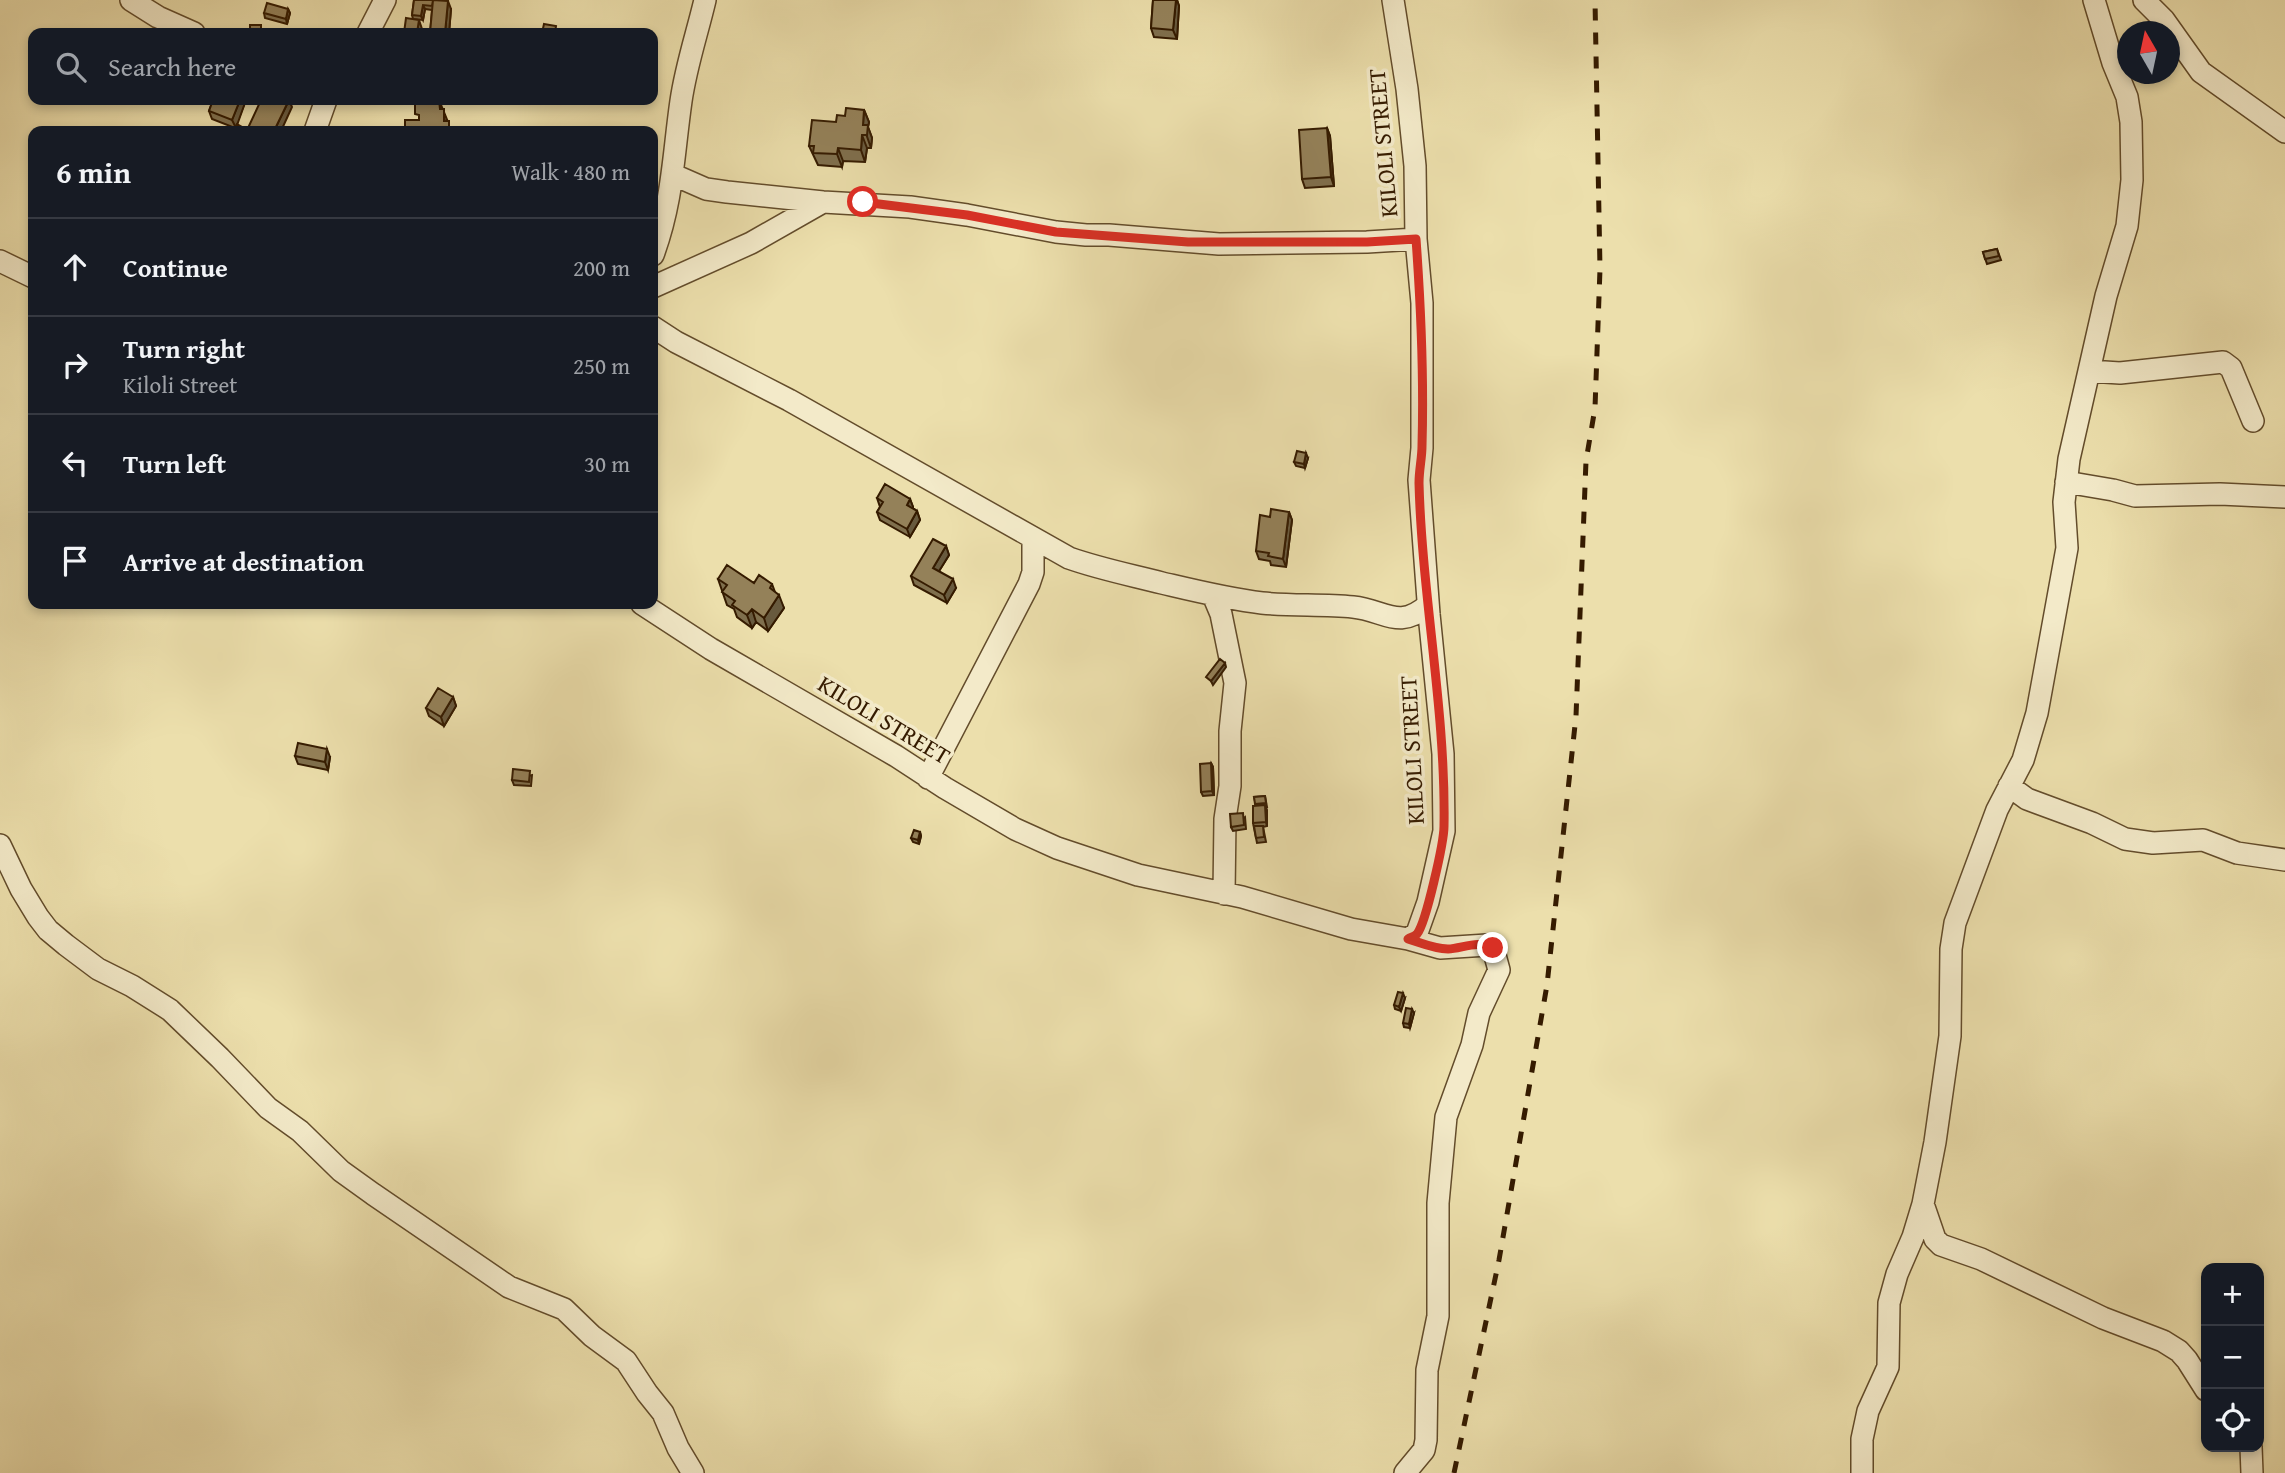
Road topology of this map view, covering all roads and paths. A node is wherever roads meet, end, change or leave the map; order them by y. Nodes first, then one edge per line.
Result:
1 (131, 0) edge
2 (385, 0) edge
3 (705, 0) edge
4 (1393, 0) edge
5 (2094, 0) edge
6 (2144, 0) edge
7 (183, 28) edge
8 (371, 28) edge
9 (324, 105) edge
10 (317, 126) edge
11 (2285, 132) edge
12 (674, 174) junction
13 (823, 202) junction
14 (1416, 239) junction
15 (658, 241) edge
16 (0, 261) edge
17 (28, 275) edge
18 (658, 285) edge
19 (658, 330) edge
20 (2089, 371) junction
21 (2253, 421) dead end
22 (2066, 482) junction
23 (2285, 497) edge
24 (1033, 538) junction
25 (1213, 595) junction
26 (1428, 605) junction
27 (650, 609) edge
28 (928, 778) junction
29 (2009, 786) junction
30 (0, 845) edge
31 (2285, 860) edge
32 (1224, 894) junction
33 (1408, 939) junction
34 (1923, 1204) junction
35 (2205, 1389) edge
36 (2250, 1452) edge
37 (693, 1473) edge
38 (1405, 1473) edge
39 (1862, 1473) edge
40 (2252, 1473) edge

1 - 7 street
2 - 8 street
3 - 12 street
4 - 14 street, KILOLI STREET
5 - 20 street
6 - 11 street
9 - 10 street
12 - 13 street
12 - 15 street
13 - 14 street
13 - 18 street
14 - 26 street, KILOLI STREET
16 - 17 street
19 - 24 street
20 - 21 street
20 - 22 street
22 - 23 street
22 - 29 street
24 - 25 street
24 - 28 street
25 - 26 street
25 - 32 street
26 - 33 street, KILOLI STREET
27 - 28 street, KILOLI STREET
28 - 32 street, KILOLI STREET
29 - 31 street
29 - 34 street
30 - 37 street
32 - 33 street, KILOLI STREET
33 - 38 street
34 - 35 street
34 - 39 street
36 - 40 street

